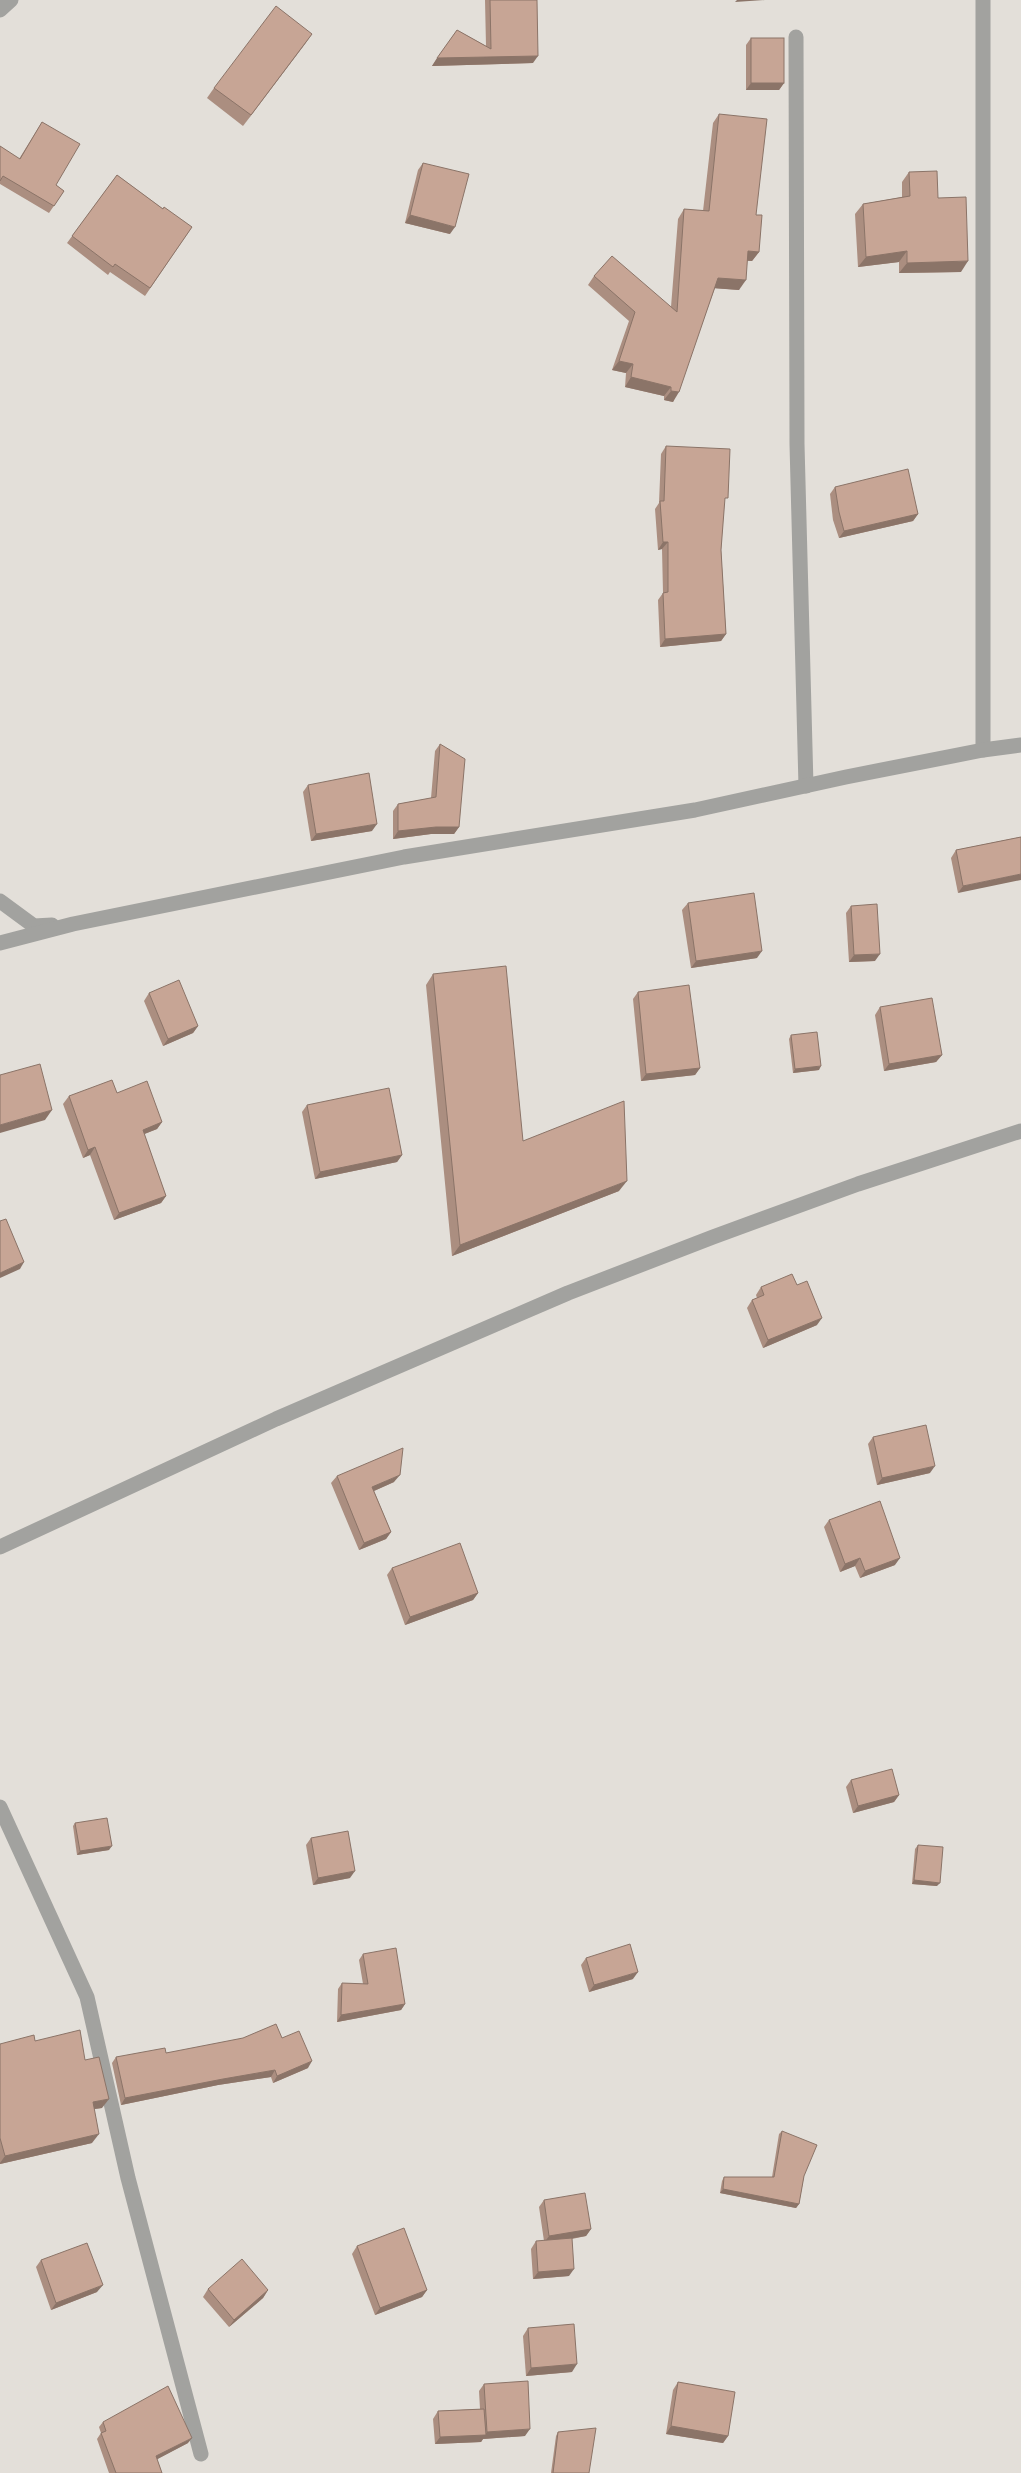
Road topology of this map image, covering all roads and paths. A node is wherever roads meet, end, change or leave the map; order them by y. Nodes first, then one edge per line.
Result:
1 (11, 0) edge
2 (983, 0) edge
3 (0, 10) edge
4 (796, 37) dead end
5 (1021, 745) edge
6 (983, 750) junction
7 (806, 786) junction
8 (0, 901) edge
9 (73, 924) junction
10 (0, 943) edge
11 (1021, 1131) edge
12 (0, 1547) edge
13 (0, 1807) edge
14 (202, 2454) dead end

1 - 3 street
2 - 6 street
4 - 7 street
5 - 6 street
6 - 7 street
7 - 9 street
8 - 9 street
9 - 10 street
11 - 12 street
13 - 14 street

